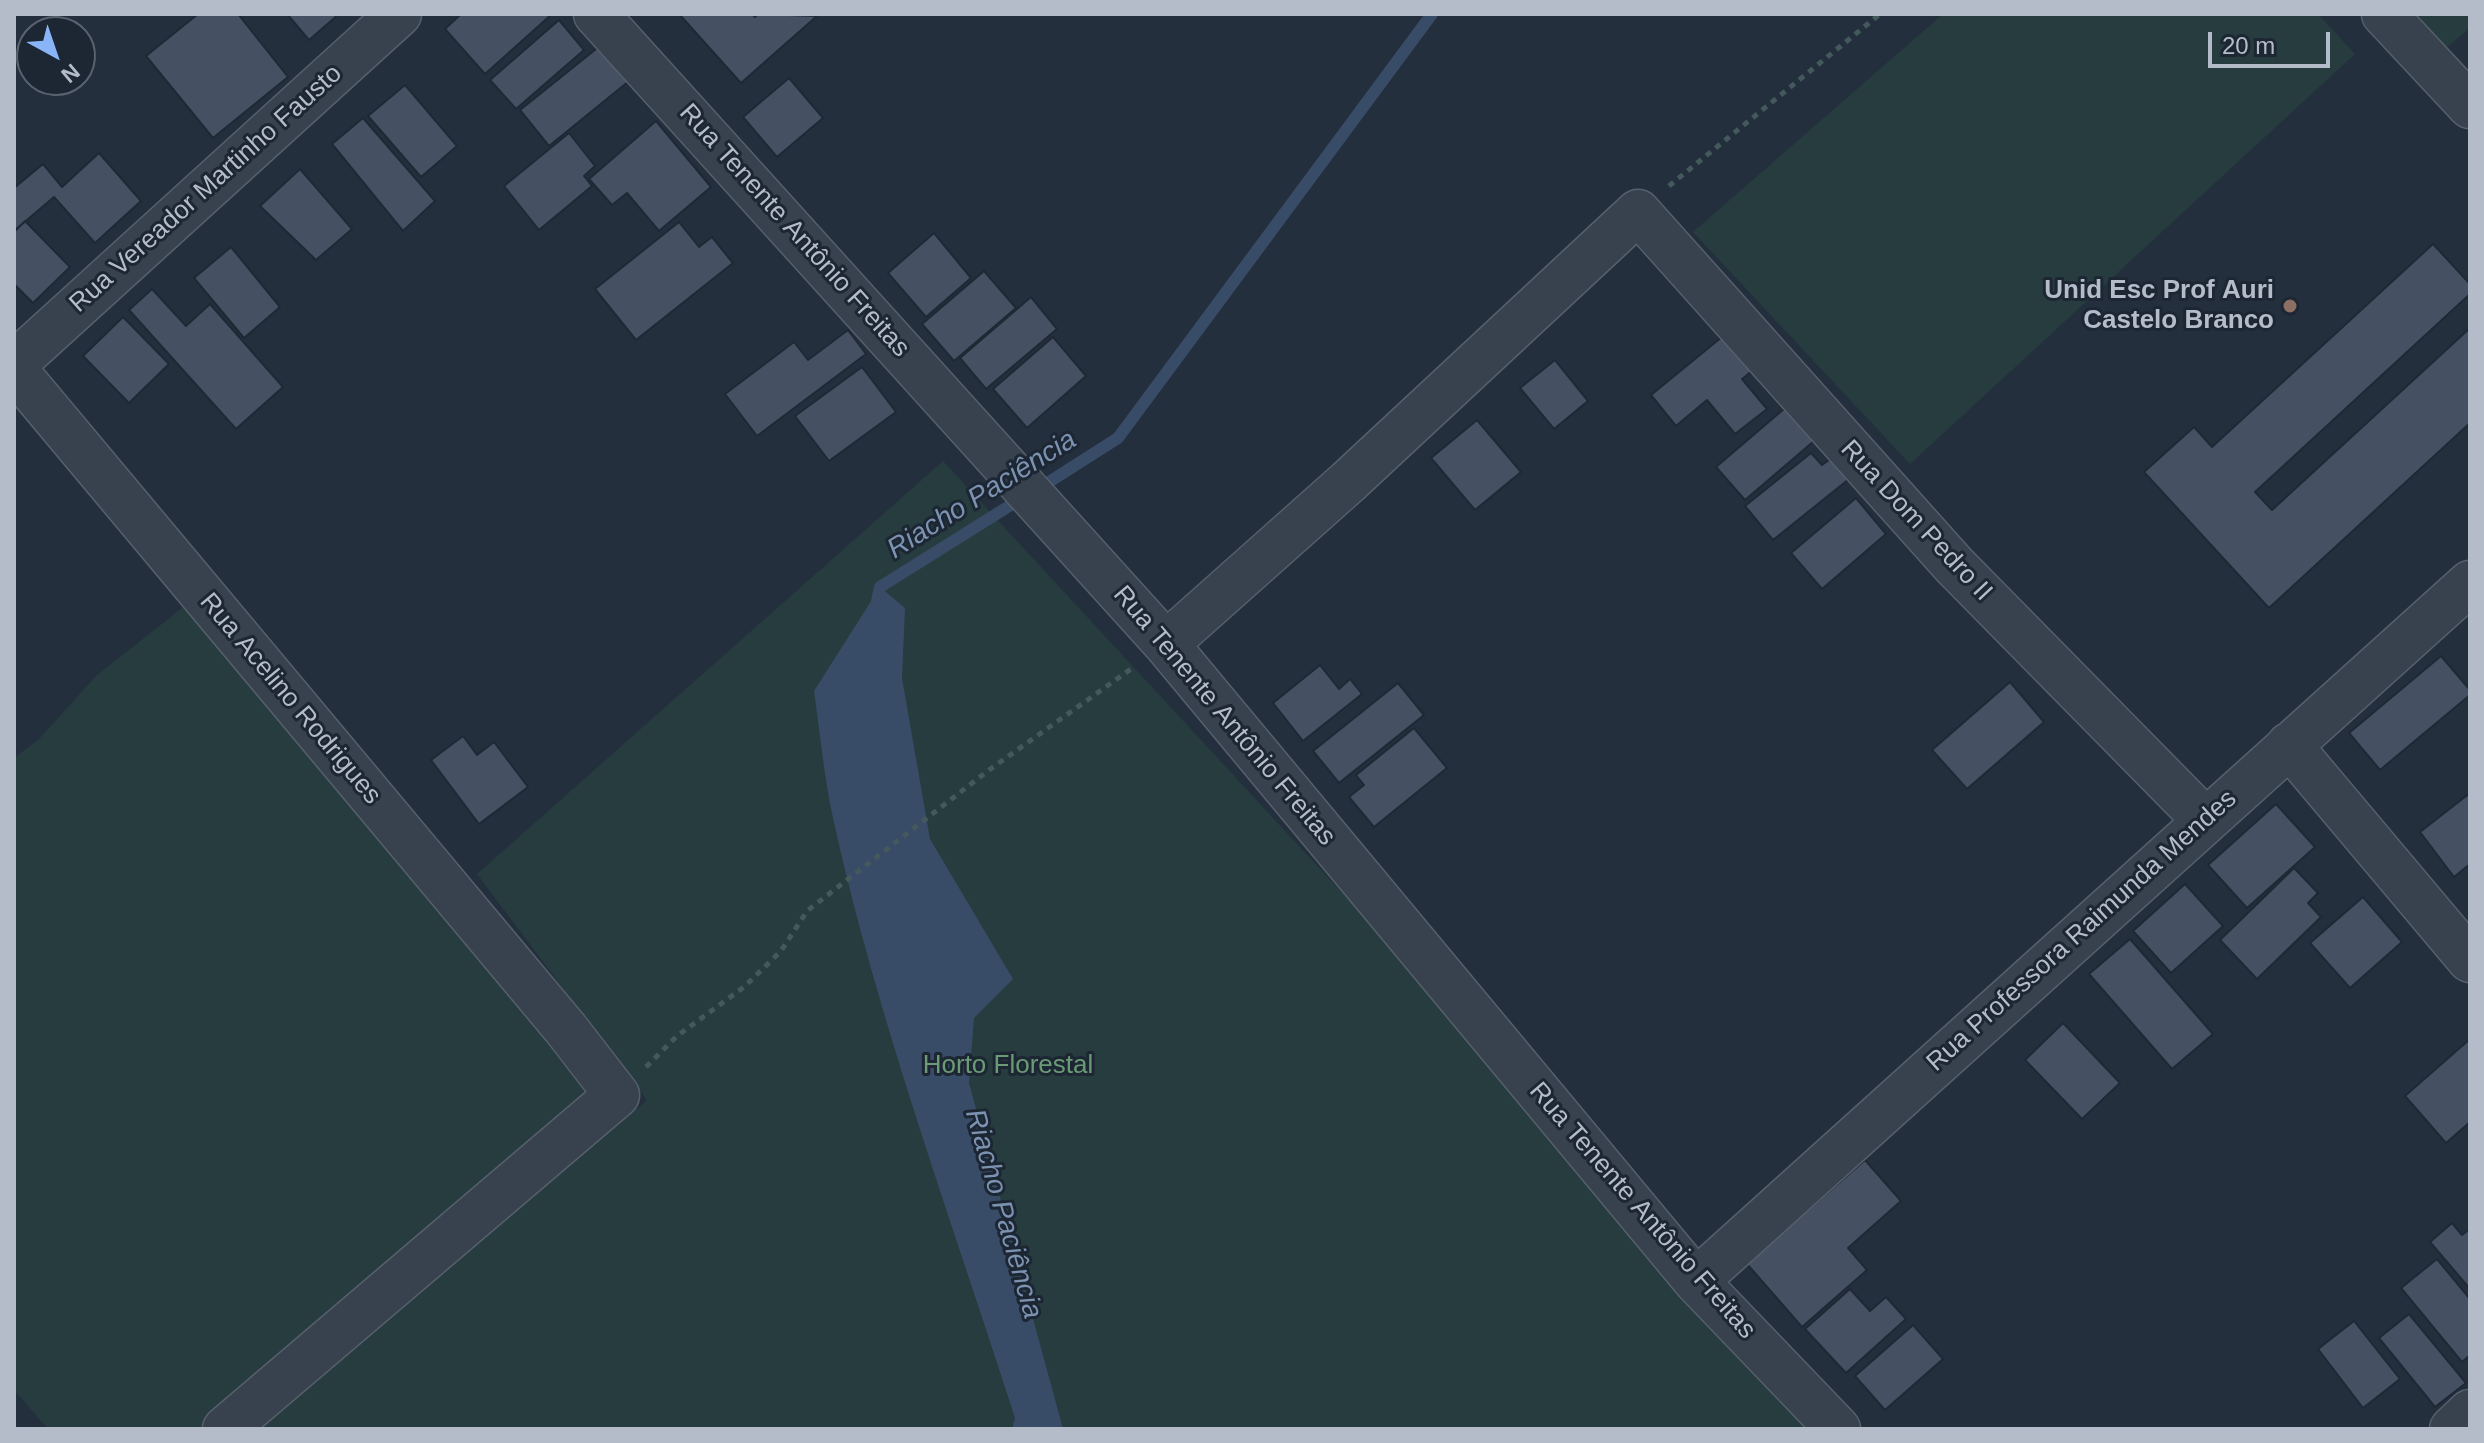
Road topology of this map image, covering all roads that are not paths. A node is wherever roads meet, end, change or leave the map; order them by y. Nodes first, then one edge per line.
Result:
1 (399, 14) edge
2 (596, 14) edge
3 (2384, 14) edge
4 (2470, 106) edge
5 (14, 366) edge
6 (2470, 583) edge
7 (1166, 644) junction
8 (2289, 745) junction
9 (2205, 820) junction
10 (2470, 960) edge
11 (1696, 1281) junction
12 (2470, 1412) edge
13 (225, 1429) edge
14 (1838, 1429) edge
15 (2452, 1429) edge

1 - 5 street, Rua Vereador Martinho Fausto
2 - 7 street, Rua Tenente Antônio Freitas
3 - 4 street
5 - 13 street, Rua Acelino Rodrigues
6 - 8 street, Rua Professora Raimunda Mendes
7 - 9 street, Rua Dom Pedro II
7 - 11 street, Rua Tenente Antônio Freitas
8 - 9 street, Rua Professora Raimunda Mendes
8 - 10 street
9 - 11 street, Rua Professora Raimunda Mendes
11 - 14 street, Rua Tenente Antônio Freitas
12 - 15 street

